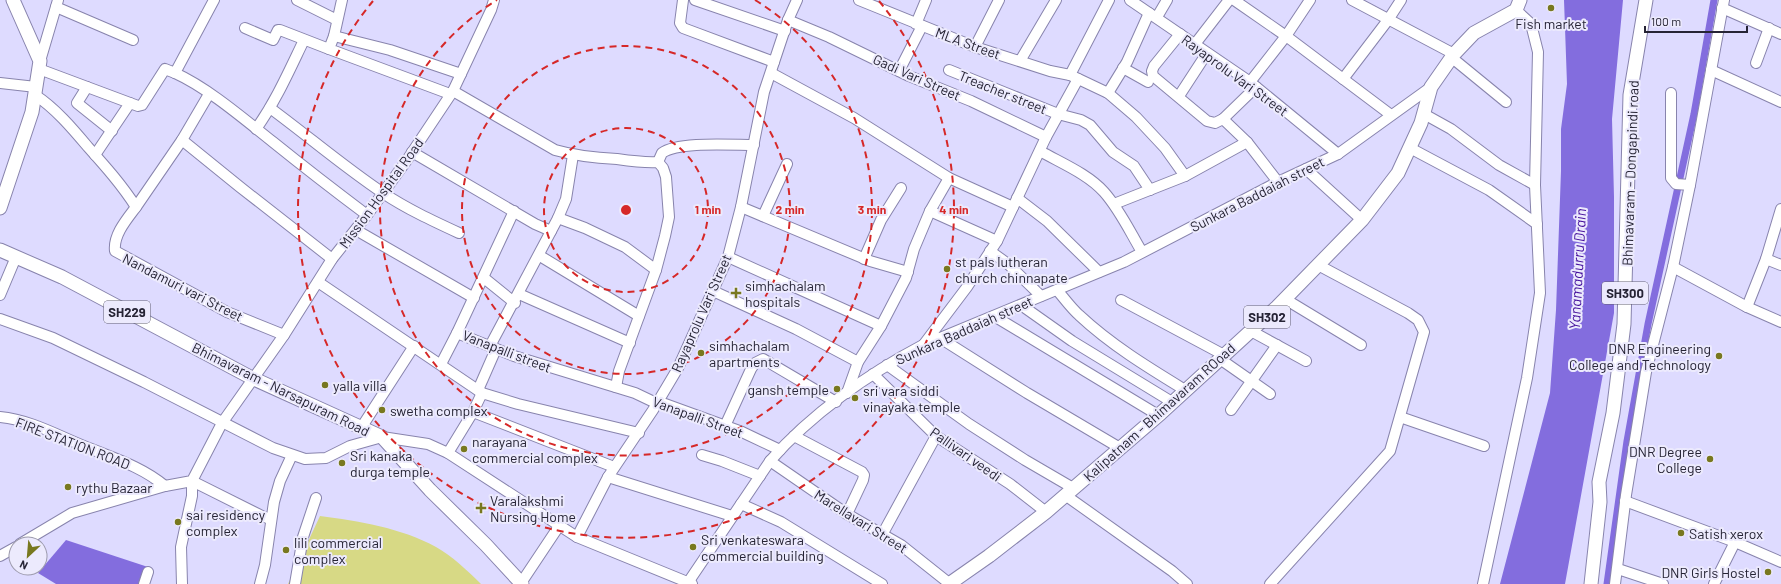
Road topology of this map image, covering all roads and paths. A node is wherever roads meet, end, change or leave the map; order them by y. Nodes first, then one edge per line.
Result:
1 (13, 0) edge
2 (214, 0) edge
3 (297, 0) edge
4 (342, 0) edge
5 (494, 0) edge
6 (683, 0) edge
7 (695, 0) edge
8 (797, 0) edge
9 (859, 0) edge
10 (926, 0) edge
11 (1000, 0) edge
12 (1056, 0) edge
13 (1109, 0) edge
14 (1130, 0) edge
15 (1167, 0) edge
16 (1230, 0) edge
17 (1234, 0) edge
18 (1310, 0) edge
19 (1352, 0) edge
20 (1401, 0) edge
21 (1646, 0) edge
22 (57, 4) edge
23 (1723, 4) edge
24 (1518, 5) edge
25 (1153, 15) junction
26 (337, 20) junction
27 (788, 20) junction
28 (1388, 20) junction
29 (919, 25) junction
30 (245, 28) dead end
31 (1769, 28) junction
32 (784, 31) junction
33 (1180, 34) junction
34 (1781, 34) edge
35 (334, 36) junction
36 (1286, 36) junction
37 (133, 40) dead end
38 (304, 40) junction
39 (1195, 44) junction
40 (975, 46) junction
41 (328, 49) junction
42 (1207, 53) junction
43 (1453, 55) junction
44 (1020, 61) junction
45 (774, 62) junction
46 (1756, 63) dead end
47 (40, 65) junction
48 (1123, 68) junction
49 (949, 70) dead end
50 (1711, 70) junction
51 (899, 72) junction
52 (175, 73) junction
53 (771, 73) junction
54 (461, 74) junction
55 (1074, 77) junction
56 (1343, 78) junction
57 (1148, 82) dead end
58 (0, 83) edge
59 (1253, 85) junction
60 (87, 87) junction
61 (1431, 87) junction
62 (36, 91) junction
63 (451, 93) junction
64 (1108, 93) junction
65 (1671, 93) dead end
66 (209, 94) junction
67 (1179, 96) junction
68 (1506, 102) dead end
69 (1781, 102) edge
70 (130, 103) junction
71 (270, 108) junction
72 (1058, 114) junction
73 (1424, 114) junction
74 (1391, 115) junction
75 (1222, 118) junction
76 (256, 128) junction
77 (112, 131) junction
78 (1046, 137) junction
79 (182, 140) junction
80 (1247, 142) junction
81 (754, 145) junction
82 (1410, 148) junction
83 (1040, 150) junction
84 (412, 152) junction
85 (95, 154) junction
86 (1338, 154) junction
87 (573, 155) junction
88 (658, 162) junction
89 (787, 164) dead end
90 (1306, 169) junction
91 (1185, 176) junction
92 (949, 178) junction
93 (1278, 182) junction
94 (1684, 184) junction
95 (1535, 185) junction
96 (900, 188) dead end
97 (1150, 190) junction
98 (383, 193) junction
99 (1015, 202) junction
100 (1114, 204) junction
101 (136, 207) junction
102 (741, 207) junction
103 (0, 208) edge
104 (1781, 210) edge
105 (514, 211) junction
106 (930, 211) junction
107 (367, 215) junction
108 (764, 216) junction
109 (558, 218) junction
110 (1362, 220) junction
111 (1537, 224) junction
112 (356, 230) junction
113 (551, 230) junction
114 (459, 233) dead end
115 (996, 241) junction
116 (0, 250) edge
117 (990, 251) junction
118 (1142, 252) junction
119 (540, 256) junction
120 (16, 257) junction
121 (728, 258) junction
122 (332, 259) junction
123 (864, 259) junction
124 (1766, 259) junction
125 (1318, 265) junction
126 (1781, 266) edge
127 (1673, 267) junction
128 (656, 270) junction
129 (908, 272) junction
130 (1099, 272) junction
131 (484, 278) junction
132 (318, 282) junction
133 (1057, 290) junction
134 (713, 291) junction
135 (0, 295) edge
136 (1041, 296) junction
137 (474, 298) junction
138 (517, 298) junction
139 (1286, 299) junction
140 (1121, 300) dead end
141 (1021, 304) junction
142 (1747, 307) junction
143 (639, 316) junction
144 (994, 316) junction
145 (0, 319) edge
146 (1781, 322) edge
147 (881, 326) junction
148 (1251, 331) junction
149 (457, 333) junction
150 (284, 335) junction
151 (940, 338) junction
152 (630, 343) junction
153 (923, 345) junction
154 (1278, 345) junction
155 (1361, 345) dead end
156 (414, 346) junction
157 (493, 348) junction
158 (1222, 357) junction
159 (1306, 360) dead end
160 (858, 362) junction
161 (441, 364) junction
162 (887, 365) junction
163 (873, 374) junction
164 (252, 378) junction
165 (1252, 381) junction
166 (616, 387) junction
167 (1185, 390) junction
168 (480, 391) junction
169 (847, 393) junction
170 (1270, 394) dead end
171 (836, 402) junction
172 (1172, 402) junction
173 (656, 403) junction
174 (1231, 410) dead end
175 (473, 412) junction
176 (1158, 415) junction
177 (0, 417) edge
178 (1400, 417) junction
179 (222, 423) junction
180 (725, 426) junction
181 (361, 428) junction
182 (639, 432) junction
183 (794, 436) junction
184 (936, 436) junction
185 (382, 437) junction
186 (1484, 446) dead end
187 (1120, 448) junction
188 (780, 450) junction
189 (448, 453) junction
190 (292, 455) junction
191 (702, 455) dead end
192 (770, 461) junction
193 (614, 467) junction
194 (760, 476) junction
195 (608, 477) junction
196 (192, 481) junction
197 (165, 486) junction
198 (1069, 492) junction
199 (316, 498) dead end
200 (1625, 501) junction
201 (741, 504) junction
202 (1046, 512) junction
203 (847, 514) junction
204 (732, 516) junction
205 (270, 519) junction
206 (559, 526) junction
207 (882, 535) junction
208 (33, 536) edge
209 (578, 537) junction
210 (1735, 542) junction
211 (1781, 562) edge
212 (1618, 569) junction
213 (148, 572) dead end
214 (689, 583) edge
215 (144, 584) edge
216 (182, 584) edge
217 (260, 584) edge
218 (295, 584) edge
219 (521, 584) edge
220 (882, 584) edge
221 (949, 584) edge
222 (1187, 584) edge
223 (1270, 584) edge
224 (1483, 584) edge
225 (1591, 584) edge
226 (1616, 584) edge
227 (1663, 584) edge
228 (1714, 584) edge

1 - 47 main road
2 - 52 street
3 - 26 street
4 - 26 street
5 - 54 street, Mission Hospital Road
6 - 45 street
7 - 32 street
8 - 27 street, Rayaprolu Vari Street
9 - 29 street, MLA Street
10 - 29 street
11 - 40 street
12 - 44 street
13 - 55 street
14 - 25 street, Rayaprolu Vari Street
15 - 25 street
16 - 39 street
17 - 36 street
18 - 36 street
19 - 28 street
20 - 28 street
21 - 225 main road, Bhimavaram - Dongapindi road / SH300
22 - 37 street
22 - 47 street
23 - 31 street
23 - 50 street
24 - 43 main road, Kalipatnam - Bhimavaram ROoad / SH302
24 - 95 street
25 - 33 street, Rayaprolu Vari Street
25 - 48 street
26 - 35 street
27 - 32 street, Rayaprolu Vari Street
27 - 51 street, Gadi Vari Street
28 - 43 street
28 - 56 street
29 - 40 street, MLA Street
29 - 51 street
30 - 38 street
31 - 34 street
31 - 46 street
32 - 45 street, Rayaprolu Vari Street
33 - 39 street, Rayaprolu Vari Street
33 - 67 street
35 - 41 street
35 - 54 street
36 - 56 street
36 - 59 street
38 - 41 street
38 - 71 street
39 - 42 street, Rayaprolu Vari Street
40 - 44 street, MLA Street
41 - 63 street
42 - 59 street, Rayaprolu Vari Street
42 - 67 street
43 - 61 main road, Kalipatnam - Bhimavaram ROoad / SH302
43 - 68 street
44 - 55 street, MLA Street
45 - 53 street, Rayaprolu Vari Street
47 - 60 street
47 - 62 main road
48 - 57 street
48 - 64 street
49 - 72 street, Treacher street
50 - 69 street
50 - 94 street
51 - 78 street, Gadi Vari Street
52 - 66 street
52 - 70 street
53 - 81 street, Rayaprolu Vari Street
53 - 92 street
54 - 63 street, Mission Hospital Road
55 - 64 street, MLA Street
55 - 72 street
56 - 74 street
58 - 62 street
59 - 75 street
59 - 86 street, Rayaprolu Vari Street
60 - 70 street
60 - 77 street
61 - 73 main road, Kalipatnam - Bhimavaram ROoad / SH302
61 - 74 street, Sunkara Baddaiah street
62 - 85 street
62 - 103 main road
63 - 84 street, Mission Hospital Road
63 - 87 street
64 - 91 street, MLA Street
65 - 94 street
66 - 76 street
66 - 79 street
67 - 75 street
70 - 77 street
71 - 76 street
71 - 98 street
72 - 78 street
72 - 97 street, Treacher street
73 - 82 main road, Kalipatnam - Bhimavaram ROoad / SH302
73 - 95 street
74 - 86 street, Sunkara Baddaiah street
75 - 80 street
76 - 107 street
77 - 85 street
78 - 83 street
79 - 101 street
79 - 122 street
80 - 91 street
80 - 93 street
81 - 88 street
81 - 102 street, Rayaprolu Vari Street
82 - 110 main road, Kalipatnam - Bhimavaram ROoad / SH302
82 - 111 street
83 - 99 street
83 - 100 street
84 - 98 street, Mission Hospital Road
84 - 105 street
85 - 101 street
86 - 90 street, Sunkara Baddaiah street
87 - 88 street
87 - 109 street
88 - 128 street
89 - 108 street
90 - 93 street, Sunkara Baddaiah street
90 - 110 street
91 - 97 street
92 - 99 street
92 - 106 street
93 - 118 street, Sunkara Baddaiah street
94 - 127 street
95 - 111 street
96 - 123 street
97 - 100 street
98 - 107 street, Mission Hospital Road
98 - 114 street
99 - 115 street
99 - 130 street
100 - 118 street
101 - 150 street, Nandamuri vari Street
102 - 108 street
102 - 121 street, Rayaprolu Vari Street
104 - 124 street
105 - 113 street
105 - 131 street, Vanapalli street
106 - 115 street
106 - 129 street
107 - 112 street, Mission Hospital Road
108 - 123 street
109 - 113 street
109 - 128 street
110 - 125 main road, Kalipatnam - Bhimavaram ROoad / SH302
111 - 224 street
112 - 122 street, Mission Hospital Road
112 - 137 street
113 - 119 street
115 - 117 street
116 - 120 main road, Bhimavaram - Narsapuram Road / SH229
117 - 136 street
117 - 153 street
118 - 130 street, Sunkara Baddaiah street
119 - 138 street
119 - 143 street
120 - 135 street
120 - 164 main road, Bhimavaram - Narsapuram Road / SH229
121 - 134 street, Rayaprolu Vari Street
121 - 147 street
122 - 132 street, Mission Hospital Road
123 - 129 street
124 - 126 street
124 - 142 street
125 - 139 main road, Kalipatnam - Bhimavaram ROoad / SH302
125 - 178 street
127 - 142 street
127 - 200 street
128 - 143 street
129 - 147 street
130 - 133 street, Sunkara Baddaiah street
131 - 137 street, Vanapalli street
131 - 138 street
132 - 150 street, Mission Hospital Road
132 - 156 street
133 - 136 street, Sunkara Baddaiah street
133 - 167 street
134 - 160 street
134 - 173 street, Rayaprolu Vari Street
136 - 141 street, Sunkara Baddaiah street
137 - 149 street, Vanapalli street
138 - 152 street
138 - 157 street
139 - 148 main road, Kalipatnam - Bhimavaram ROoad / SH302
139 - 155 street
140 - 158 street
141 - 144 street, Sunkara Baddaiah street
141 - 172 street
142 - 146 street
143 - 152 street
144 - 151 street, Sunkara Baddaiah street
144 - 176 street
145 - 179 street
147 - 160 street
148 - 154 street
148 - 158 main road, Kalipatnam - Bhimavaram ROoad / SH302
149 - 157 street, Vanapalli street
149 - 161 street
150 - 164 street, Mission Hospital Road
151 - 153 street, Sunkara Baddaiah street
151 - 187 street
152 - 166 street
153 - 162 street, Sunkara Baddaiah street
154 - 159 street
154 - 165 street
156 - 161 street
156 - 181 street
157 - 166 street, Vanapalli street
157 - 168 street
158 - 165 street
158 - 167 main road, Kalipatnam - Bhimavaram ROoad / SH302
160 - 169 street
161 - 168 street
162 - 163 street, Sunkara Baddaiah street
162 - 198 street
163 - 169 street, Sunkara Baddaiah street
163 - 184 street, Pallivari veedi
164 - 179 street
164 - 181 main road, Bhimavaram - Narsapuram Road / SH229
165 - 170 street
165 - 174 street
166 - 173 street, Vanapalli Street
167 - 172 main road, Kalipatnam - Bhimavaram ROoad / SH302
168 - 175 street
168 - 182 street
169 - 171 street, Sunkara Baddaiah street
171 - 180 street
171 - 183 street, Sunkara Baddaiah street
172 - 176 main road, Kalipatnam - Bhimavaram ROoad / SH302
173 - 180 street, Vanapalli Street
173 - 182 street, Rayaprolu Vari Street
175 - 189 street
175 - 193 street
176 - 187 main road, Kalipatnam - Bhimavaram ROoad / SH302
177 - 197 street, FIRE STATION ROAD
178 - 186 street
178 - 223 street
179 - 190 street
179 - 196 street
180 - 188 street, Vanapalli Street
181 - 185 main road, Bhimavaram - Narsapuram Road / SH229
182 - 193 street, Rayaprolu Vari Street
183 - 188 street, Sunkara Baddaiah street
183 - 203 street
184 - 202 street, Pallivari veedi
184 - 207 street
185 - 189 street
185 - 190 street
185 - 219 main road, Bhimavaram - Narsapuram Road / SH229
187 - 198 main road, Kalipatnam - Bhimavaram ROoad / SH302
188 - 192 street, Sunkara Baddaiah street
189 - 206 street
190 - 205 street
191 - 194 street
192 - 194 street, Sunkara Baddaiah street
192 - 203 street, Marellavari Street
193 - 195 street, Rayaprolu Vari Street
194 - 201 street, Sunkara Baddaiah street
195 - 204 street
195 - 209 street, Rayaprolu Vari Street
196 - 197 street
196 - 205 street
196 - 216 street
197 - 208 street
198 - 202 main road, Kalipatnam - Bhimavaram ROoad / SH302
198 - 222 street
199 - 218 street
200 - 210 street
200 - 212 street
201 - 204 street, Sunkara Baddaiah street
201 - 220 street
202 - 221 main road, Kalipatnam - Bhimavaram ROoad / SH302
203 - 207 street, Marellavari Street
204 - 214 street, Sunkara Baddaiah street
205 - 217 street
206 - 209 street
206 - 219 street
207 - 221 street, Marellavari Street
209 - 214 street
210 - 211 street
210 - 228 street
212 - 226 street
212 - 227 street
213 - 215 street

